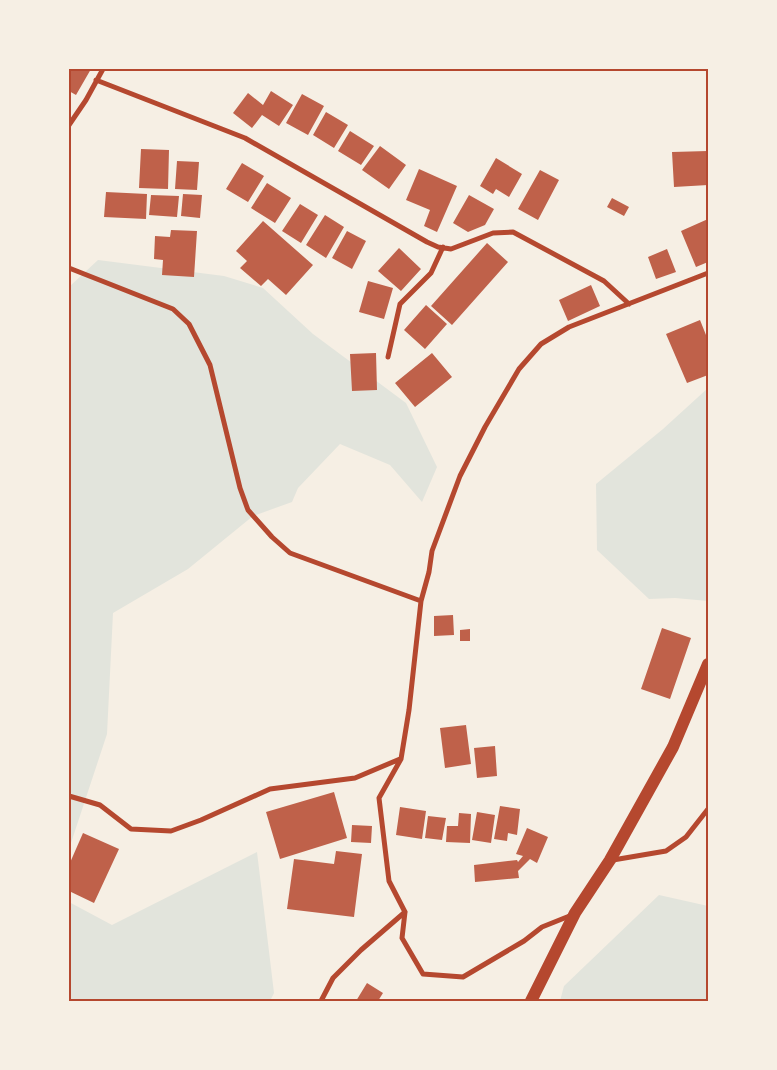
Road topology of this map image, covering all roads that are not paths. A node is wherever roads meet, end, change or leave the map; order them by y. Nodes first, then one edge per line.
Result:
1 (103, 69) edge
2 (96, 80) junction
3 (69, 126) edge
4 (443, 247) junction
5 (69, 268) edge
6 (708, 274) edge
7 (629, 304) junction
8 (388, 357) dead end
9 (421, 601) junction
10 (708, 664) edge
11 (401, 759) junction
12 (69, 796) edge
13 (708, 809) edge
14 (610, 860) junction
15 (405, 912) junction
16 (575, 913) junction
17 (321, 1001) edge
18 (531, 1001) edge

1 - 2 street
2 - 3 street
2 - 4 street
4 - 7 street
4 - 8 street
5 - 9 street
6 - 7 street
7 - 9 street
9 - 11 street
10 - 14 main road
11 - 12 street
11 - 15 street
13 - 14 street
14 - 16 main road
15 - 16 street
15 - 17 street
16 - 18 main road

